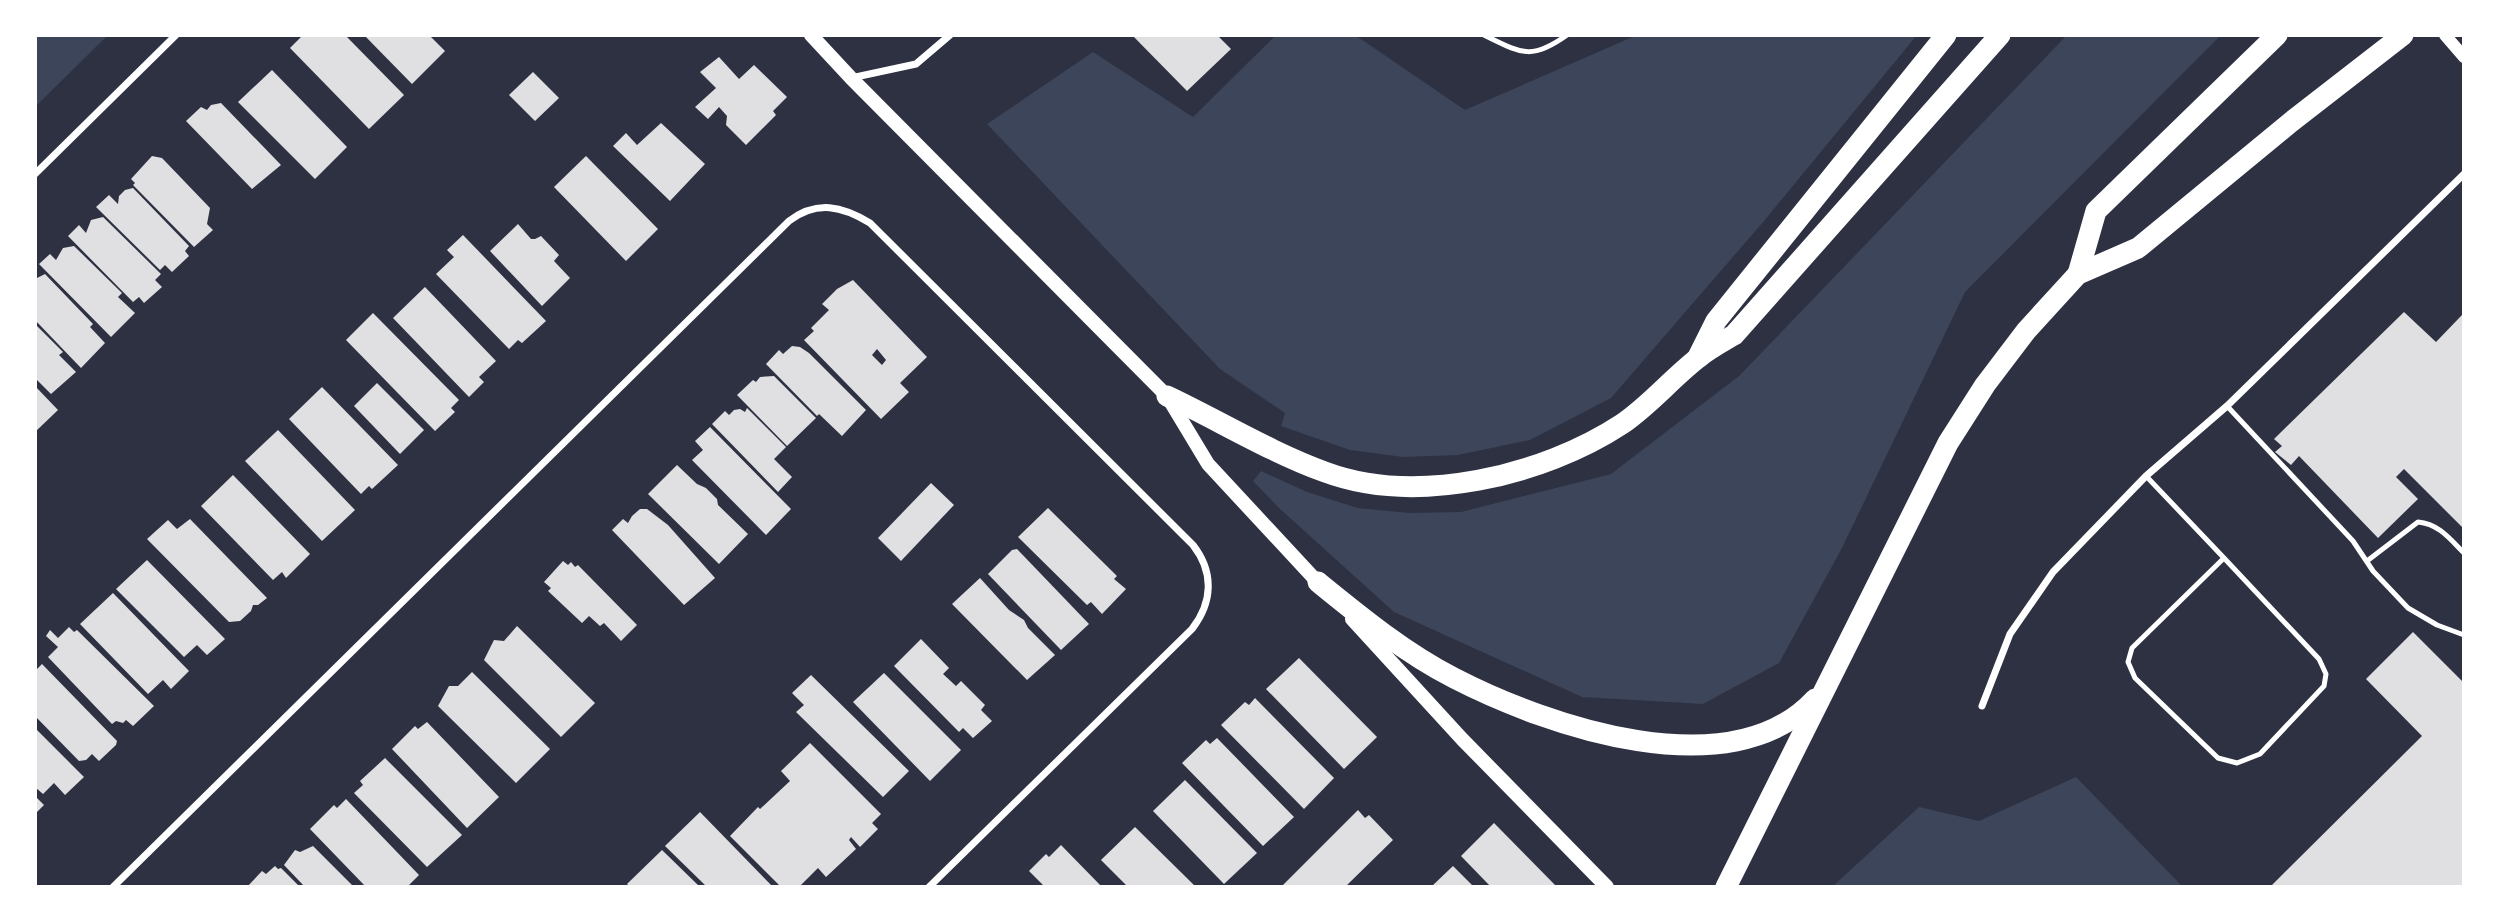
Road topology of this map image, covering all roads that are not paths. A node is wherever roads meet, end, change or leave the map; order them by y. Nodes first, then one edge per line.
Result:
1 (176, 35) edge
2 (811, 35) edge
3 (950, 35) edge
4 (1484, 35) edge
5 (1567, 35) edge
6 (1945, 35) edge
7 (2000, 35) edge
8 (2277, 35) edge
9 (2403, 35) edge
10 (2445, 35) edge
11 (2464, 57) edge
12 (851, 78) junction
13 (35, 174) edge
14 (2464, 174) edge
15 (2078, 274) junction
16 (1697, 359) junction
17 (1167, 396) junction
18 (2227, 406) junction
19 (2146, 476) junction
20 (2464, 553) edge
21 (2224, 558) junction
22 (2367, 561) junction
23 (1318, 583) junction
24 (2464, 635) edge
25 (1826, 687) junction
26 (1982, 706) dead end
27 (113, 887) edge
28 (929, 887) edge
29 (1607, 887) edge
30 (1726, 887) edge

1 - 13 street
2 - 12 main road
3 - 12 street
4 - 5 lane
6 - 16 highway
7 - 16 highway
8 - 15 highway
9 - 15 highway
10 - 11 street
12 - 17 main road
14 - 18 street
15 - 25 highway
16 - 17 highway
17 - 23 main road
18 - 19 street
18 - 22 lane
19 - 21 lane
19 - 26 street
20 - 22 lane
21 - 21 lane
22 - 24 lane
23 - 25 highway
23 - 29 main road
25 - 30 highway
27 - 28 street

